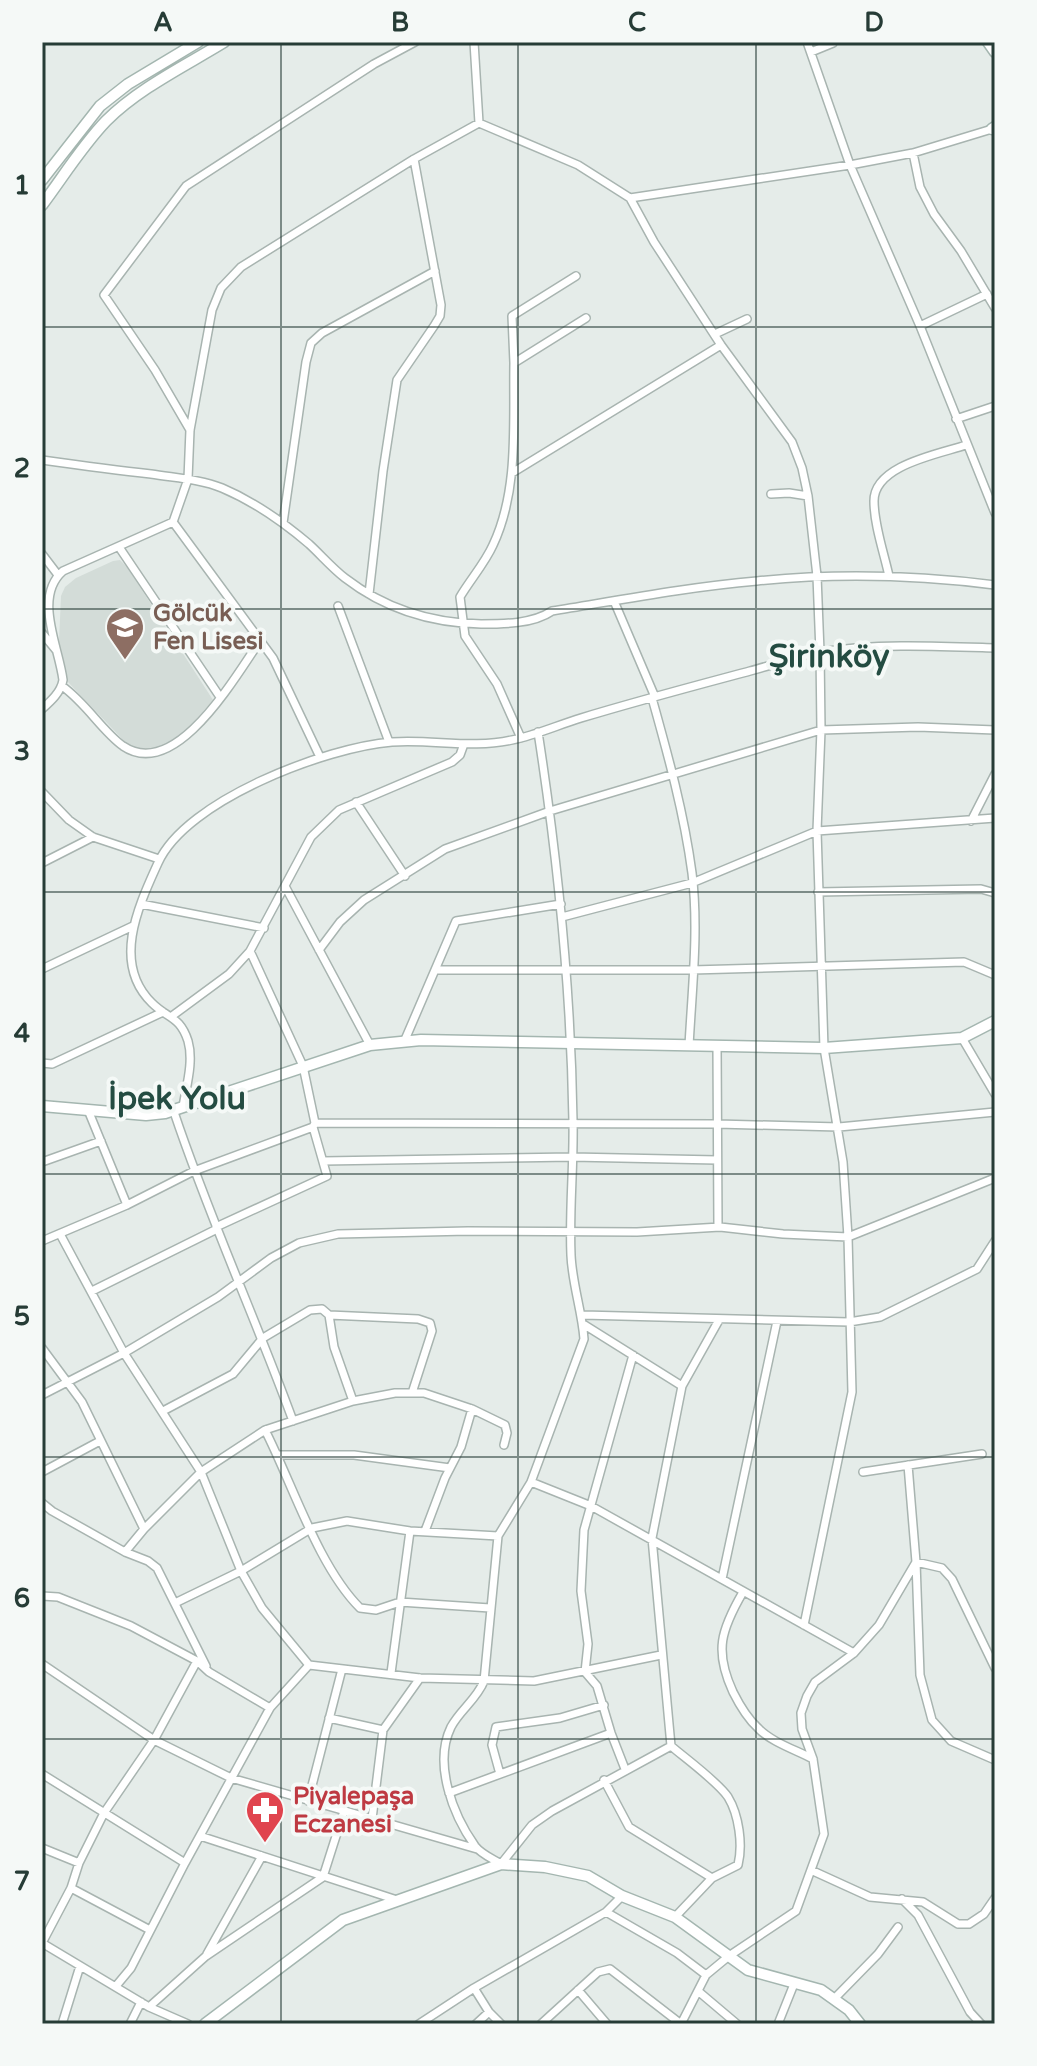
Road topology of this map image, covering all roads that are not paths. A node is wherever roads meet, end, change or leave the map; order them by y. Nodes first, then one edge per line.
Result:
1 (198, 42) edge
2 (224, 42) edge
3 (415, 42) edge
4 (474, 42) edge
5 (807, 42) edge
6 (988, 42) edge
7 (833, 43) edge
8 (811, 52) junction
9 (995, 52) edge
10 (146, 73) junction
11 (156, 83) junction
12 (122, 88) junction
13 (132, 99) junction
14 (479, 123) junction
15 (994, 129) edge
16 (913, 153) junction
17 (414, 159) junction
18 (850, 165) junction
19 (42, 180) edge
20 (630, 198) junction
21 (42, 205) edge
22 (435, 271) junction
23 (576, 276) dead end
24 (987, 294) junction
25 (995, 308) edge
26 (586, 318) dead end
27 (747, 319) dead end
28 (920, 326) junction
29 (715, 334) junction
30 (721, 345) junction
31 (514, 363) junction
32 (995, 406) edge
33 (956, 419) junction
34 (190, 430) junction
35 (966, 445) junction
36 (42, 460) edge
37 (512, 473) junction
38 (188, 479) junction
39 (995, 485) edge
40 (986, 489) junction
41 (771, 494) dead end
42 (808, 496) junction
43 (995, 513) edge
44 (173, 522) junction
45 (283, 523) junction
46 (119, 547) junction
47 (42, 554) edge
48 (58, 575) junction
49 (817, 576) junction
50 (889, 576) junction
51 (995, 585) edge
52 (369, 594) junction
53 (614, 601) junction
54 (338, 606) dead end
55 (461, 624) junction
56 (42, 633) edge
57 (260, 641) junction
58 (995, 648) edge
59 (58, 652) junction
60 (820, 652) junction
61 (62, 686) junction
62 (220, 697) junction
63 (653, 697) junction
64 (42, 709) edge
65 (821, 730) junction
66 (995, 730) edge
67 (538, 732) junction
68 (521, 738) junction
69 (389, 742) junction
70 (464, 744) junction
71 (320, 757) junction
72 (674, 774) junction
73 (995, 774) edge
74 (42, 792) edge
75 (356, 802) junction
76 (550, 811) junction
77 (995, 818) edge
78 (971, 821) junction
79 (817, 831) junction
80 (93, 837) junction
81 (159, 859) junction
82 (42, 863) edge
83 (405, 876) junction
84 (692, 883) junction
85 (286, 888) junction
86 (818, 892) junction
87 (995, 893) edge
88 (141, 904) junction
89 (561, 904) junction
90 (562, 917) junction
91 (133, 926) junction
92 (264, 928) junction
93 (319, 950) junction
94 (250, 951) junction
95 (823, 967) junction
96 (42, 969) edge
97 (568, 969) junction
98 (435, 970) junction
99 (692, 970) junction
100 (995, 975) edge
101 (163, 1012) junction
102 (172, 1016) junction
103 (995, 1021) edge
104 (962, 1038) junction
105 (404, 1042) junction
106 (571, 1043) junction
107 (370, 1045) junction
108 (689, 1046) junction
109 (717, 1046) junction
110 (824, 1048) junction
111 (42, 1063) edge
112 (303, 1066) junction
113 (995, 1094) edge
114 (42, 1106) edge
115 (88, 1110) junction
116 (178, 1110) junction
117 (995, 1112) edge
118 (573, 1123) junction
119 (717, 1124) junction
120 (314, 1125) junction
121 (839, 1127) junction
122 (101, 1141) junction
123 (572, 1157) junction
124 (717, 1160) junction
125 (323, 1161) junction
126 (42, 1162) edge
127 (194, 1171) junction
128 (995, 1178) edge
129 (127, 1205) junction
130 (718, 1227) junction
131 (217, 1228) junction
132 (571, 1231) junction
133 (60, 1234) junction
134 (848, 1237) junction
135 (42, 1241) edge
136 (995, 1241) edge
137 (238, 1284) junction
138 (92, 1291) junction
139 (329, 1315) junction
140 (583, 1319) junction
141 (719, 1320) junction
142 (777, 1321) junction
143 (849, 1322) junction
144 (263, 1338) junction
145 (42, 1348) edge
146 (124, 1353) junction
147 (633, 1355) junction
148 (68, 1381) junction
149 (682, 1386) junction
150 (412, 1393) junction
151 (42, 1395) edge
152 (353, 1401) junction
153 (472, 1409) junction
154 (163, 1411) junction
155 (293, 1421) junction
156 (265, 1430) junction
157 (100, 1441) junction
158 (504, 1445) dead end
159 (982, 1454) dead end
160 (278, 1455) junction
161 (908, 1465) junction
162 (450, 1468) junction
163 (42, 1472) edge
164 (201, 1472) junction
165 (863, 1472) dead end
166 (531, 1482) junction
167 (42, 1503) edge
168 (591, 1506) junction
169 (52, 1511) junction
170 (42, 1519) edge
171 (312, 1528) junction
172 (144, 1529) junction
173 (410, 1531) junction
174 (425, 1531) junction
175 (498, 1536) junction
176 (652, 1538) junction
177 (125, 1552) junction
178 (916, 1562) junction
179 (241, 1571) junction
180 (722, 1579) junction
181 (743, 1592) junction
182 (42, 1596) edge
183 (400, 1602) junction
184 (175, 1603) junction
185 (490, 1608) junction
186 (804, 1625) junction
187 (854, 1653) junction
188 (661, 1655) junction
189 (197, 1661) junction
190 (42, 1664) edge
191 (309, 1665) junction
192 (995, 1668) edge
193 (342, 1669) junction
194 (209, 1672) junction
195 (585, 1672) junction
196 (391, 1673) junction
197 (420, 1678) junction
198 (484, 1681) junction
199 (604, 1705) junction
200 (270, 1708) junction
201 (329, 1718) junction
202 (383, 1730) junction
203 (611, 1733) junction
204 (154, 1740) junction
205 (671, 1746) junction
206 (813, 1759) junction
207 (995, 1760) edge
208 (625, 1769) junction
209 (42, 1774) edge
210 (500, 1774) junction
211 (231, 1778) junction
212 (604, 1780) junction
213 (449, 1793) junction
214 (308, 1801) junction
215 (344, 1811) junction
216 (104, 1813) junction
217 (372, 1819) junction
218 (200, 1836) junction
219 (42, 1848) edge
220 (477, 1849) junction
221 (262, 1856) junction
222 (79, 1863) junction
223 (185, 1863) junction
224 (501, 1864) junction
225 (813, 1871) junction
226 (323, 1877) junction
227 (712, 1878) junction
228 (71, 1888) junction
229 (622, 1896) junction
230 (900, 1898) junction
231 (995, 1898) edge
232 (397, 1900) junction
233 (606, 1912) junction
234 (675, 1917) junction
235 (898, 1927) dead end
236 (150, 1930) junction
237 (42, 1943) edge
238 (206, 1956) junction
239 (729, 1956) junction
240 (80, 1966) junction
241 (706, 1975) junction
242 (794, 1984) junction
243 (116, 1986) junction
244 (474, 1988) junction
245 (578, 1990) junction
246 (698, 1991) junction
247 (834, 1999) junction
248 (141, 2002) junction
249 (149, 2007) junction
250 (489, 2012) junction
251 (62, 2024) edge
252 (130, 2024) edge
253 (188, 2024) edge
254 (205, 2024) edge
255 (419, 2024) edge
256 (476, 2024) edge
257 (501, 2024) edge
258 (541, 2024) edge
259 (607, 2024) edge
260 (681, 2024) edge
261 (737, 2024) edge
262 (778, 2024) edge
263 (860, 2024) edge
264 (981, 2024) edge

1 - 10 street
2 - 11 street
3 - 34 street
4 - 14 street
5 - 8 street
6 - 9 street
7 - 8 street
8 - 18 street
10 - 11 street
10 - 12 street
11 - 13 street
12 - 13 street
12 - 19 street
13 - 21 street
14 - 17 street
14 - 20 street
15 - 16 street
16 - 18 street
16 - 24 street
17 - 22 street
17 - 34 street
18 - 20 street
18 - 28 street
20 - 29 street
22 - 45 street
22 - 52 street
23 - 31 street
24 - 25 street
24 - 28 street
26 - 31 street
27 - 29 street
28 - 33 street
29 - 30 street
30 - 37 street
30 - 42 street
31 - 37 street
32 - 33 street
33 - 35 street
34 - 38 street
35 - 40 street
35 - 50 street
36 - 38 street
37 - 55 street
38 - 44 street
38 - 45 street
39 - 40 street
40 - 43 street
41 - 42 street
42 - 49 street
44 - 46 street
44 - 57 street
45 - 52 street
46 - 48 street
46 - 62 street
47 - 48 street
48 - 59 street
49 - 50 street
49 - 53 street
49 - 60 street
50 - 51 street
52 - 55 street
53 - 55 street
53 - 63 street
54 - 69 street
55 - 68 street
56 - 59 street
57 - 62 street
57 - 71 street
58 - 60 street
59 - 61 street
60 - 63 street
60 - 65 street
61 - 62 street
61 - 64 street
63 - 67 street
63 - 72 street
65 - 66 street
65 - 72 street
65 - 79 street
67 - 68 street
67 - 76 street
68 - 70 street
69 - 70 street
69 - 71 street
70 - 75 street
71 - 81 street
72 - 76 street
72 - 84 street
73 - 78 street
74 - 80 street
75 - 83 street
75 - 85 street
76 - 83 street
76 - 89 street
77 - 78 street
78 - 79 street
79 - 84 street
79 - 86 street
80 - 81 street
80 - 82 street
81 - 88 street
83 - 93 street
84 - 90 street
84 - 99 street
85 - 92 street
85 - 93 street
86 - 87 street
86 - 95 street
88 - 91 street
88 - 92 street
89 - 90 street
89 - 98 street
90 - 97 street
91 - 96 street
91 - 101 street
92 - 94 street
93 - 107 street
94 - 102 street
94 - 112 street
95 - 99 street
95 - 100 street
95 - 110 street
97 - 98 street
97 - 99 street
97 - 106 street
98 - 105 street
99 - 108 street
101 - 102 street
101 - 111 street
102 - 116 street
103 - 104 street
104 - 110 street
104 - 113 street
105 - 106 street
105 - 107 street
106 - 108 street
106 - 118 street
107 - 112 street
108 - 109 street
109 - 110 street
109 - 119 street
110 - 121 street
112 - 116 street
112 - 120 street
114 - 115 street
115 - 116 street
115 - 122 street
116 - 127 street
117 - 121 street
118 - 119 street
118 - 120 street
118 - 123 street
119 - 121 street
119 - 124 street
120 - 125 street
120 - 127 street
121 - 134 street
122 - 126 street
122 - 129 street
123 - 124 street
123 - 125 street
123 - 132 street
124 - 130 street
125 - 131 street
127 - 129 street
127 - 131 street
128 - 134 street
129 - 133 street
130 - 132 street
130 - 134 street
131 - 137 street
131 - 138 street
132 - 137 street
132 - 140 street
133 - 135 street
133 - 138 street
134 - 143 street
136 - 143 street
137 - 144 street
137 - 146 street
138 - 146 street
139 - 144 street
139 - 150 street
139 - 152 street
140 - 141 street
140 - 147 street
140 - 166 street
141 - 142 street
141 - 149 street
142 - 143 street
142 - 180 street
143 - 186 street
144 - 154 street
144 - 155 street
145 - 148 street
146 - 148 street
146 - 154 street
147 - 149 street
147 - 168 street
148 - 151 street
148 - 157 street
149 - 176 street
150 - 152 street
150 - 153 street
152 - 155 street
153 - 158 street
153 - 162 street
154 - 164 street
155 - 156 street
156 - 160 street
156 - 164 street
157 - 163 street
157 - 172 street
159 - 161 street
160 - 162 street
160 - 171 street
161 - 165 street
161 - 178 street
162 - 174 street
164 - 172 street
164 - 179 street
166 - 168 street
166 - 175 street
167 - 169 street
168 - 176 street
168 - 195 street
169 - 170 street
169 - 177 street
171 - 173 street
171 - 179 street
171 - 183 street
172 - 177 street
173 - 174 street
173 - 183 street
174 - 175 street
175 - 185 street
176 - 180 street
176 - 188 street
177 - 184 street
178 - 187 street
178 - 192 street
178 - 207 street
179 - 184 street
179 - 191 street
180 - 181 street
181 - 186 street
181 - 206 street
182 - 189 street
183 - 185 street
183 - 196 street
184 - 194 street
185 - 198 street
186 - 187 street
187 - 206 street
188 - 195 street
188 - 205 street
189 - 194 street
189 - 204 street
190 - 204 street
191 - 193 street
191 - 200 street
193 - 196 street
193 - 201 street
194 - 200 street
195 - 198 street
195 - 199 street
196 - 197 street
197 - 198 street
197 - 202 street
198 - 213 street
199 - 203 street
199 - 210 street
200 - 211 street
201 - 202 street
201 - 214 street
202 - 217 street
203 - 208 street
203 - 210 street
204 - 211 street
204 - 216 street
205 - 208 street
205 - 227 street
206 - 225 street
208 - 212 street
209 - 216 street
210 - 213 street
211 - 214 street
211 - 218 street
212 - 224 street
212 - 227 street
213 - 220 street
214 - 215 street
215 - 217 street
215 - 226 street
216 - 222 street
216 - 223 street
217 - 220 street
218 - 221 street
218 - 223 street
219 - 222 street
220 - 224 street
221 - 226 street
221 - 238 street
222 - 228 street
223 - 236 street
224 - 229 street
224 - 232 street
225 - 230 street
225 - 239 street
226 - 232 street
226 - 238 street
227 - 234 street
228 - 236 street
228 - 237 street
229 - 233 street
229 - 234 street
230 - 231 street
230 - 264 street
232 - 254 street
233 - 241 street
233 - 244 street
234 - 239 street
235 - 247 street
236 - 243 street
237 - 240 street
238 - 249 street
239 - 241 street
239 - 242 street
240 - 243 street
240 - 251 street
241 - 246 street
242 - 247 street
242 - 262 street
243 - 248 street
244 - 250 street
244 - 255 street
245 - 258 street
245 - 259 street
245 - 260 street
246 - 260 street
246 - 261 street
247 - 263 street
248 - 249 street
248 - 252 street
249 - 253 street
250 - 256 street
250 - 257 street

